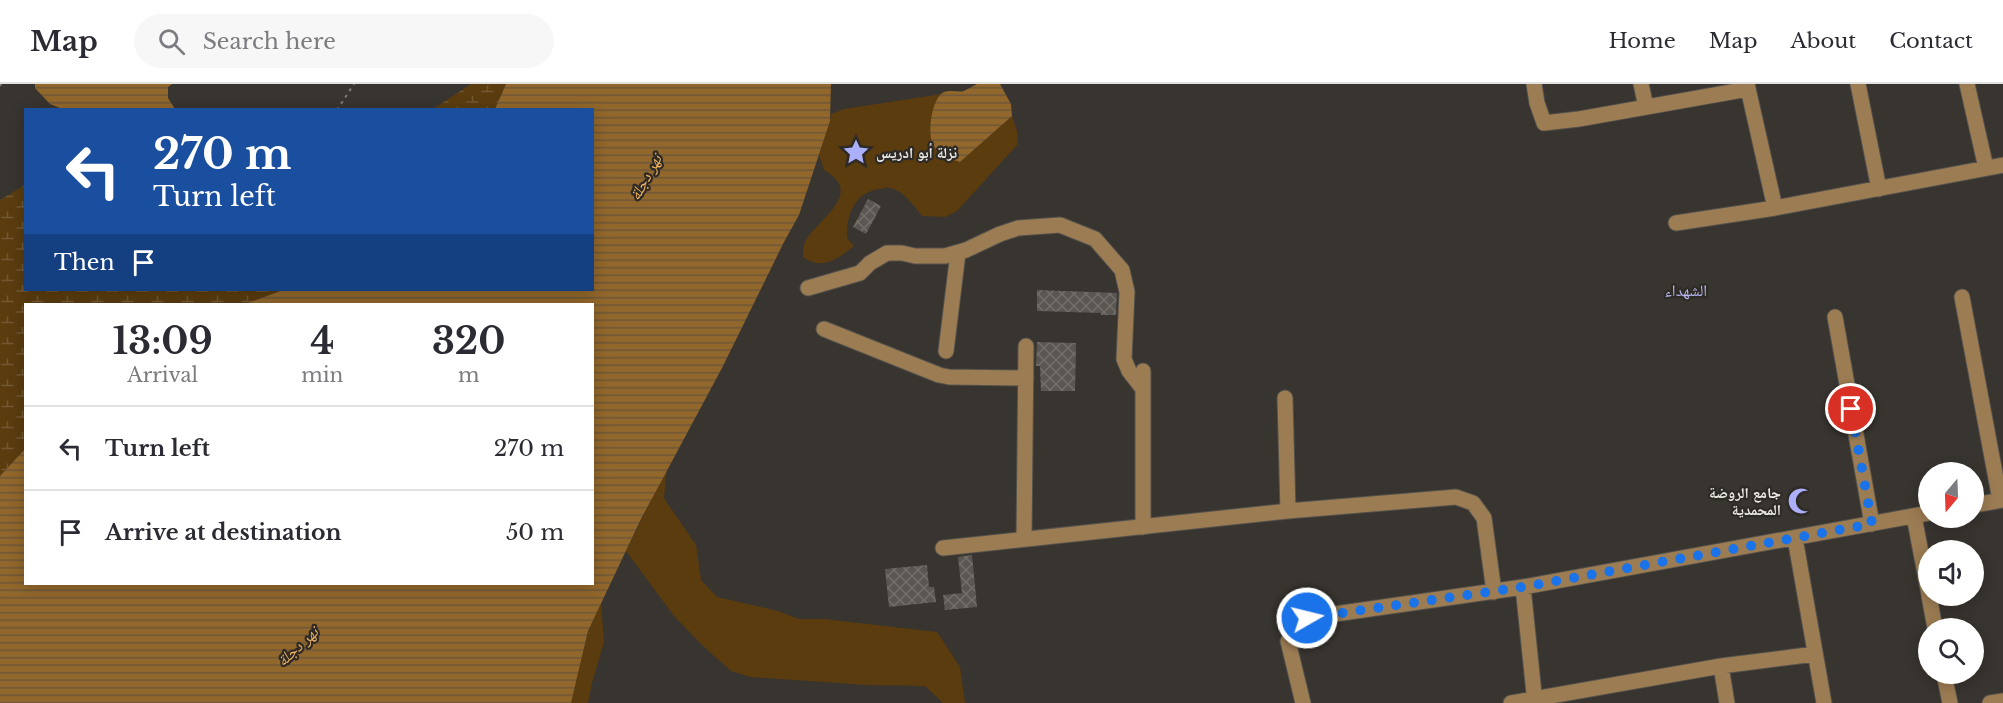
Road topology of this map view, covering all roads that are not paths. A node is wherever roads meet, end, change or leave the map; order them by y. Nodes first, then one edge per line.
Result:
1 (1534, 84) edge
2 (1641, 84) edge
3 (1858, 84) edge
4 (1967, 84) edge
5 (1748, 86) edge
6 (1646, 107) junction
7 (2003, 165) edge
8 (1986, 168) junction
9 (1879, 189) junction
10 (1775, 208) junction
11 (1676, 224) dead end
12 (958, 253) junction
13 (808, 288) dead end
14 (1962, 297) dead end
15 (1835, 317) dead end
16 (824, 329) dead end
17 (1026, 346) dead end
18 (946, 351) dead end
19 (1143, 370) dead end
20 (1026, 378) junction
21 (1143, 389) junction
22 (1285, 398) dead end
23 (2001, 500) edge
24 (1984, 503) edge
25 (1288, 511) junction
26 (1918, 516) edge
27 (1872, 524) junction
28 (1143, 527) junction
29 (1795, 538) junction
30 (1023, 539) junction
31 (944, 548) dead end
32 (1523, 587) junction
33 (1494, 592) junction
34 (1815, 654) junction
35 (1721, 666) junction
36 (1946, 684) edge
37 (1535, 701) edge
38 (2003, 701) edge
39 (1303, 703) edge
40 (1511, 703) edge
41 (1727, 703) edge
42 (1824, 703) edge
43 (1950, 703) edge
44 (1990, 703) edge

1 - 6 street
2 - 6 street
3 - 9 street
4 - 8 street
5 - 6 street
5 - 10 street
7 - 8 street
8 - 9 street
9 - 10 street
10 - 11 street
12 - 13 street
12 - 18 street
12 - 21 street
14 - 23 street
15 - 27 street
16 - 20 street
17 - 20 street
19 - 21 street
20 - 30 street
21 - 28 street
22 - 25 street
23 - 24 street
25 - 28 street
25 - 33 street
26 - 27 street
27 - 29 street
28 - 30 street
29 - 32 street
29 - 34 street
30 - 31 street
32 - 33 street
32 - 37 street
33 - 39 street
34 - 35 street
34 - 42 street
35 - 37 street
35 - 41 street
36 - 43 street
37 - 40 street
38 - 44 street

